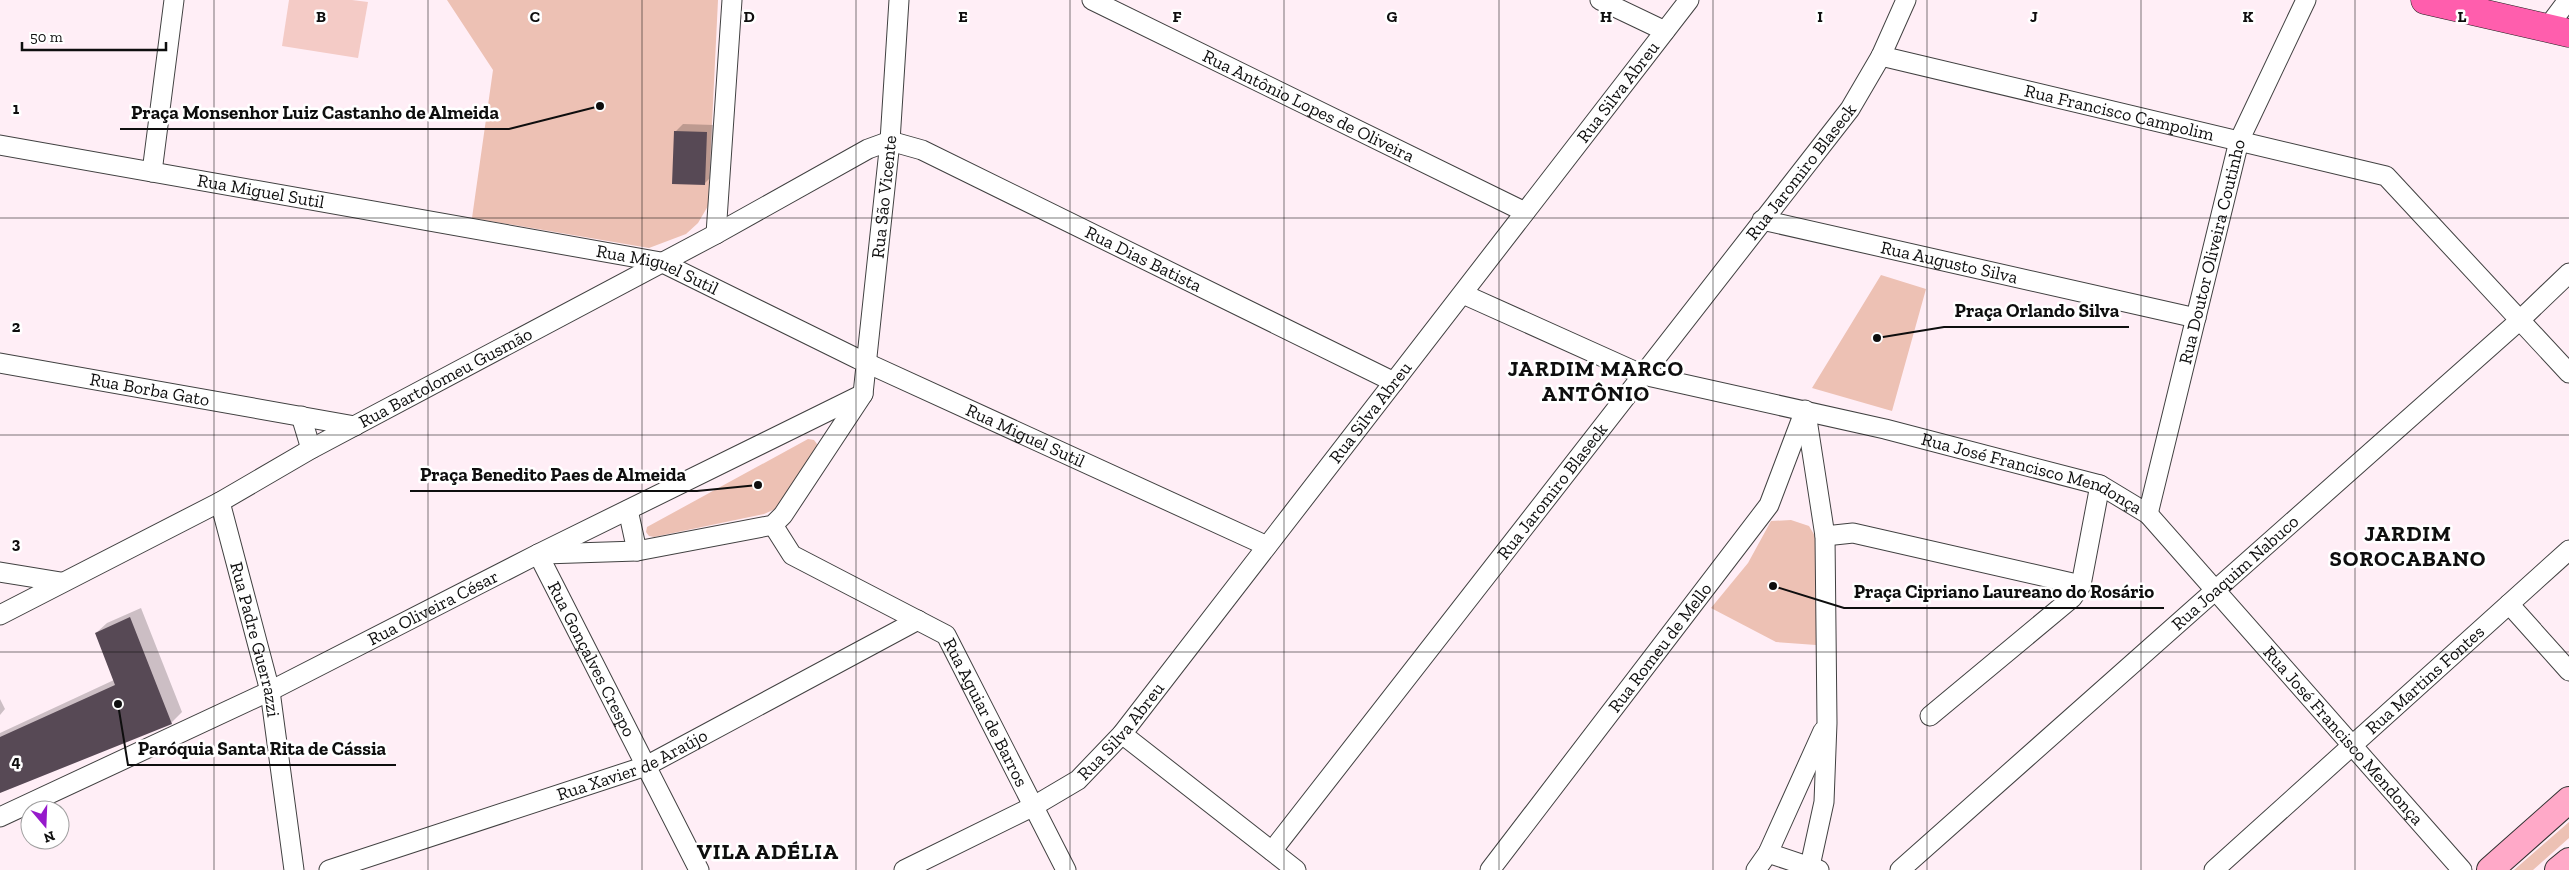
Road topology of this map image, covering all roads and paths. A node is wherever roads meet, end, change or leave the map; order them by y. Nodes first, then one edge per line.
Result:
1 (174, 0) edge
2 (732, 0) edge
3 (899, 0) edge
4 (1092, 0) edge
5 (1600, 0) edge
6 (1689, 0) edge
7 (1906, 0) edge
8 (2306, 0) edge
9 (2425, 0) edge
10 (2568, 0) edge
11 (1666, 31) junction
12 (2558, 31) edge
13 (1881, 56) junction
14 (890, 141) junction
15 (2239, 141) junction
16 (0, 145) edge
17 (152, 172) junction
18 (1525, 212) junction
19 (1762, 220) junction
20 (716, 234) junction
21 (661, 262) junction
22 (2569, 274) edge
23 (1462, 294) junction
24 (2196, 318) junction
25 (2520, 320) junction
26 (0, 363) edge
27 (868, 364) junction
28 (2569, 373) edge
29 (1643, 375) junction
30 (1394, 382) junction
31 (863, 394) junction
32 (1805, 410) junction
33 (301, 416) junction
34 (812, 420) junction
35 (356, 426) junction
36 (831, 442) junction
37 (311, 449) junction
38 (2100, 486) junction
39 (220, 502) junction
40 (628, 510) junction
41 (2148, 514) junction
42 (773, 525) junction
43 (1825, 536) junction
44 (1267, 546) junction
45 (638, 550) junction
46 (2569, 550) edge
47 (538, 554) junction
48 (0, 572) edge
49 (61, 582) junction
50 (2081, 585) junction
51 (2215, 591) junction
52 (2509, 604) junction
53 (3, 608) edge
54 (918, 620) junction
55 (2569, 671) edge
56 (270, 691) junction
57 (1930, 716) dead end
58 (1827, 723) junction
59 (1122, 734) junction
60 (2352, 746) junction
61 (646, 766) junction
62 (2569, 800) edge
63 (1034, 806) junction
64 (0, 817) edge
65 (1272, 851) junction
66 (1768, 853) junction
67 (2569, 861) edge
68 (1812, 869) edge
69 (294, 870) edge
70 (329, 870) edge
71 (699, 870) edge
72 (904, 870) edge
73 (1066, 870) edge
74 (1296, 870) edge
75 (1490, 870) edge
76 (1756, 870) edge
77 (1900, 870) edge
78 (2214, 870) edge
79 (2462, 870) edge
80 (2490, 870) edge
81 (2558, 870) edge

1 - 17 street
2 - 20 street
3 - 14 street, Rua São Vicente
4 - 18 street, Rua Antônio Lopes de Oliveira
5 - 11 street
6 - 11 street, Rua Silva Abreu
7 - 13 street, Rua Jaromiro Blaseck
8 - 15 street, Rua Doutor Oliveira Coutinho
9 - 12 main road
10 - 12 street
11 - 18 street, Rua Silva Abreu
13 - 15 street, Rua Francisco Campolim
13 - 19 street, Rua Jaromiro Blaseck
14 - 20 street, Rua Bartolomeu Gusmão
14 - 27 street, Rua São Vicente
14 - 30 street, Rua Dias Batista
15 - 24 street, Rua Doutor Oliveira Coutinho
15 - 25 street, Rua Francisco Campolim
16 - 17 street, Rua Miguel Sutil
17 - 21 street, Rua Miguel Sutil
18 - 23 street, Rua Silva Abreu
19 - 24 street, Rua Augusto Silva
19 - 29 street, Rua Jaromiro Blaseck
20 - 21 street, Rua Bartolomeu Gusmão
21 - 27 street, Rua Miguel Sutil
21 - 35 street, Rua Bartolomeu Gusmão
22 - 25 street, Rua Joaquim Nabuco
23 - 29 street, Rua José Francisco Mendonça
23 - 30 street, Rua Silva Abreu
24 - 41 street, Rua Doutor Oliveira Coutinho
25 - 28 street
25 - 51 street, Rua Joaquim Nabuco
26 - 33 street, Rua Borba Gato
27 - 31 street, Rua São Vicente
27 - 44 street, Rua Miguel Sutil
29 - 32 street, Rua José Francisco Mendonça
29 - 65 street, Rua Jaromiro Blaseck
30 - 44 street, Rua Silva Abreu
31 - 34 street, Rua Oliveira César
31 - 36 street
32 - 38 street, Rua José Francisco Mendonça
32 - 43 street
32 - 75 street, Rua Romeu de Mello
33 - 35 street, Rua Borba Gato
33 - 37 street
34 - 36 street
34 - 40 street, Rua Oliveira César
35 - 37 street, Rua Bartolomeu Gusmão
36 - 42 street
37 - 39 street, Rua Bartolomeu Gusmão
38 - 41 street, Rua José Francisco Mendonça
38 - 50 street
39 - 49 street, Rua Bartolomeu Gusmão
39 - 56 street, Rua Padre Guerrazzi
40 - 45 street
40 - 47 street, Rua Oliveira César
41 - 51 street, Rua José Francisco Mendonça
42 - 45 street
42 - 54 street, Rua Aguiar de Barros
43 - 50 street
43 - 58 street
44 - 59 street, Rua Silva Abreu
45 - 47 street
46 - 52 street, Rua Martins Fontes
47 - 56 street, Rua Oliveira César
47 - 61 street, Rua Gonçalves Crespo
48 - 49 street
49 - 53 street, Rua Bartolomeu Gusmão
50 - 57 street
51 - 60 street, Rua José Francisco Mendonça
51 - 77 street, Rua Joaquim Nabuco
52 - 55 street
52 - 60 street, Rua Martins Fontes
54 - 61 street, Rua Xavier de Araújo
54 - 63 street, Rua Aguiar de Barros
56 - 64 street, Rua Oliveira César
56 - 69 street, Rua Padre Guerrazzi
58 - 66 street
58 - 68 street
59 - 63 street, Rua Silva Abreu
59 - 65 street
60 - 78 street, Rua Martins Fontes
60 - 79 street, Rua José Francisco Mendonça
61 - 70 street, Rua Xavier de Araújo
61 - 71 street, Rua Gonçalves Crespo
62 - 80 main road
63 - 72 street, Rua Silva Abreu
63 - 73 street, Rua Aguiar de Barros
65 - 74 street
66 - 68 street
66 - 76 street
67 - 81 main road

